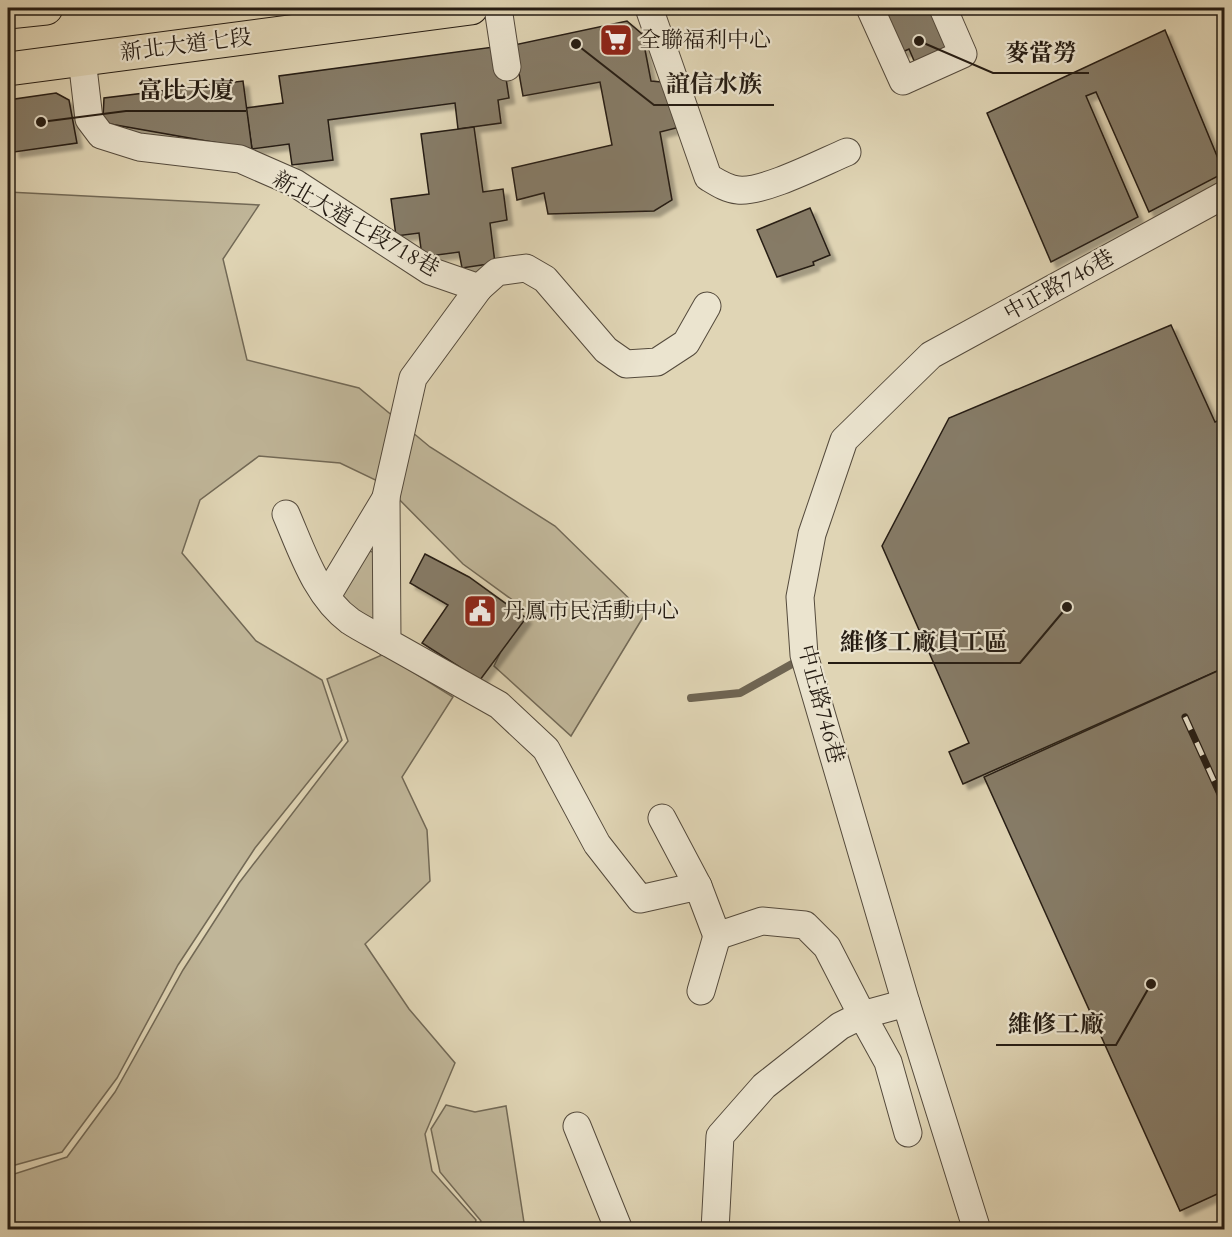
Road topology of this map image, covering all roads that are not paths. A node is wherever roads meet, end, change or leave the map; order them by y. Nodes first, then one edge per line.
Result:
1 (46, 8) edge
2 (471, 8) edge
3 (498, 8) edge
4 (650, 8) edge
5 (853, 8) edge
6 (870, 8) edge
7 (943, 8) edge
8 (8, 12) edge
9 (869, 45) dead end
10 (82, 59) junction
11 (507, 67) dead end
12 (8, 69) edge
13 (847, 152) dead end
14 (1224, 195) edge
15 (479, 288) junction
16 (707, 306) dead end
17 (386, 497) junction
18 (286, 514) dead end
19 (327, 596) junction
20 (387, 642) junction
21 (662, 818) dead end
22 (698, 886) junction
23 (717, 936) junction
24 (701, 992) dead end
25 (906, 1003) junction
26 (862, 1015) junction
27 (577, 1126) dead end
28 (908, 1133) dead end
29 (619, 1230) edge
30 (715, 1230) edge
31 (977, 1230) edge

1 - 8 main road
2 - 10 main road, 新北大道七段
3 - 11 lane
4 - 13 lane
5 - 9 lane
6 - 7 lane
10 - 12 main road, 新北大道七段
10 - 15 lane, 新北大道七段718巷
14 - 25 lane, 中正路746巷
15 - 16 lane
15 - 17 lane
17 - 19 lane
17 - 20 lane
18 - 19 lane
19 - 20 lane
20 - 22 lane
21 - 22 lane
22 - 23 lane
23 - 24 lane
23 - 26 lane
25 - 26 lane
25 - 31 lane, 中正路746巷
26 - 28 lane
26 - 30 lane
27 - 29 lane

